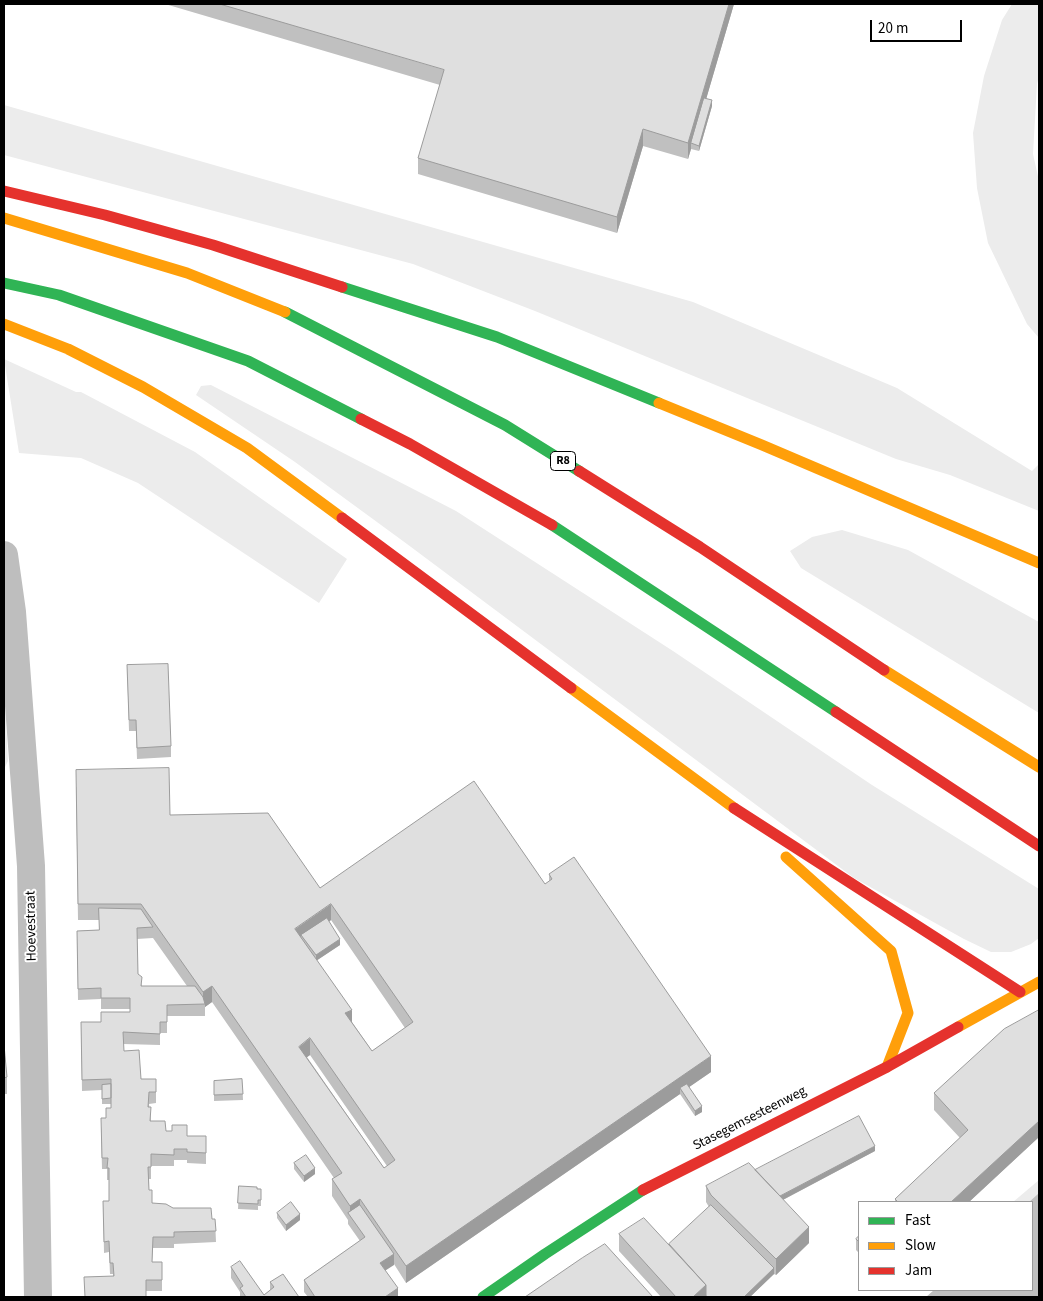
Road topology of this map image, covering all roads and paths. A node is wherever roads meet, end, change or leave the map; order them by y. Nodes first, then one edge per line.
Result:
1 (4, 191) edge
2 (4, 218) edge
3 (4, 282) edge
4 (4, 324) edge
5 (4, 555) edge
6 (1039, 563) edge
7 (1039, 767) edge
8 (722, 800) junction
9 (1039, 846) edge
10 (1039, 982) edge
11 (1020, 992) junction
12 (887, 1067) junction
13 (38, 1297) edge
14 (483, 1297) edge

1 - 6 main road
2 - 7 main road, R8
3 - 9 main road
4 - 8 main road
5 - 13 street, Hoevestraat
8 - 11 main road
8 - 12 main road
10 - 11 main road, Stasegemsesteenweg
11 - 12 main road, Stasegemsesteenweg
12 - 14 main road, Stasegemsesteenweg

